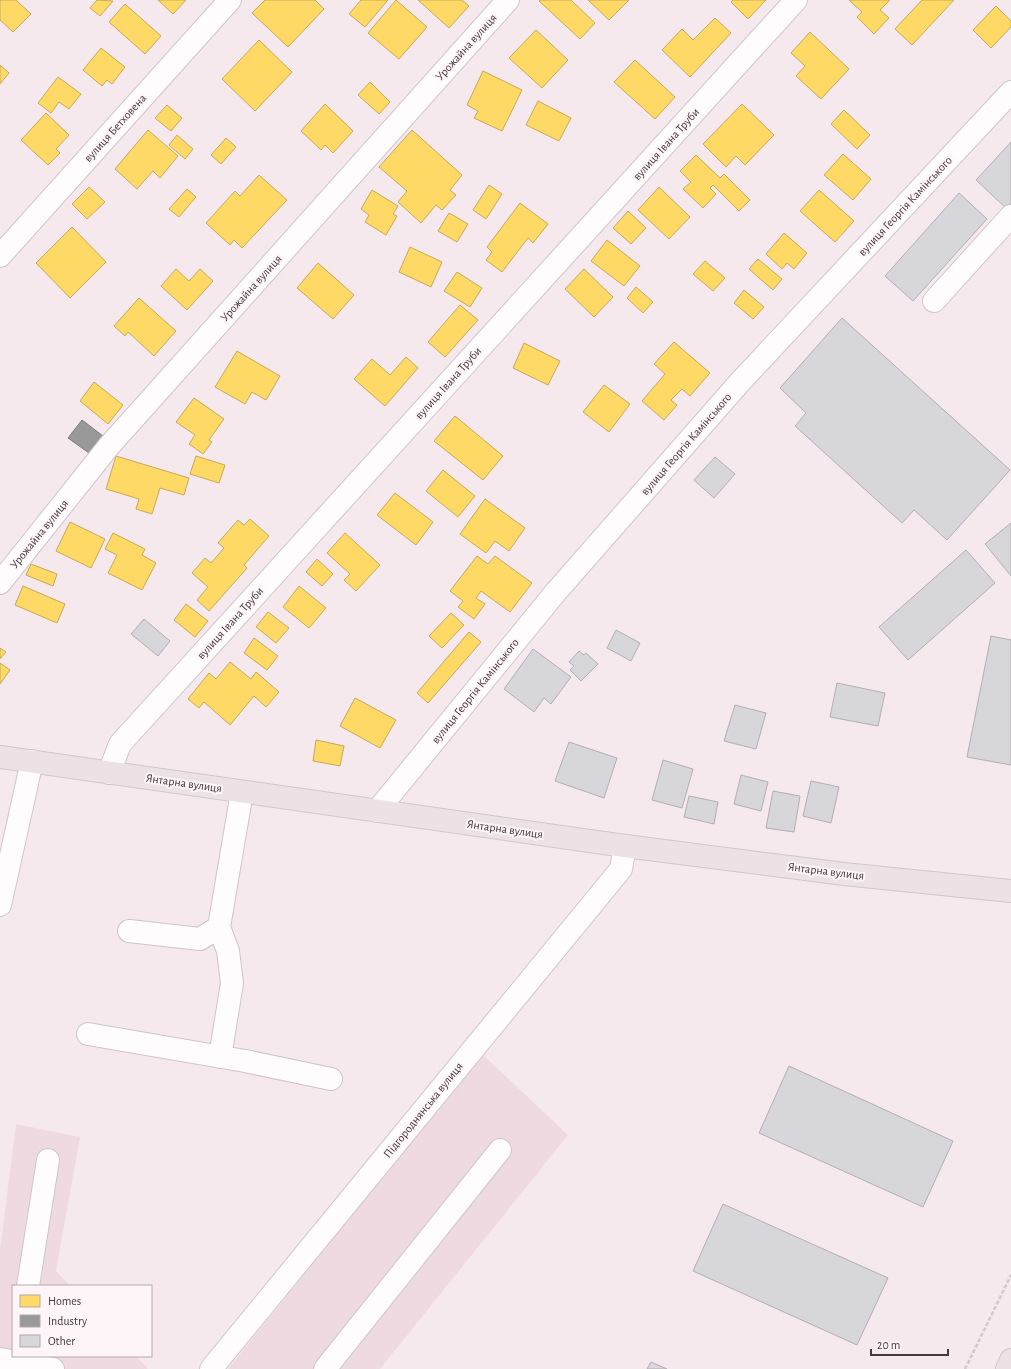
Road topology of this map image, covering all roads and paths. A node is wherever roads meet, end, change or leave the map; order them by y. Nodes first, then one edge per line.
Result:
1 (230, 0) edge
2 (508, 0) edge
3 (796, 0) edge
4 (1011, 92) edge
5 (1011, 216) edge
6 (0, 256) edge
7 (934, 301) dead end
8 (0, 583) edge
9 (0, 757) edge
10 (32, 761) junction
11 (108, 773) junction
12 (242, 792) junction
13 (377, 811) junction
14 (625, 846) junction
15 (1011, 891) edge
16 (0, 905) edge
17 (219, 927) junction
18 (129, 931) dead end
19 (88, 1034) dead end
20 (220, 1057) junction
21 (331, 1079) dead end
22 (500, 1150) dead end
23 (48, 1160) dead end
24 (1011, 1275) edge
25 (28, 1285) edge
26 (11, 1359) edge
27 (1011, 1360) edge
28 (54, 1369) edge
29 (211, 1369) edge
30 (325, 1369) edge
31 (965, 1369) edge
32 (1006, 1369) edge

1 - 6 street, вулиця Бетховена
2 - 8 street, Урожайна вулиця
3 - 11 street, вулиця Івана Труби
4 - 13 street, вулиця Георгія Камінського
5 - 7 street
9 - 10 main road, Янтарна вулиця
10 - 11 main road, Янтарна вулиця
10 - 16 street
11 - 12 main road, Янтарна вулиця
12 - 13 main road, Янтарна вулиця
12 - 17 street
13 - 14 main road, Янтарна вулиця
14 - 15 main road, Янтарна вулиця
14 - 29 street, Підгороднянська вулиця
17 - 18 street
17 - 20 street
19 - 20 street
20 - 21 street
22 - 30 street
23 - 25 street
24 - 31 path
26 - 28 street
27 - 32 main road

